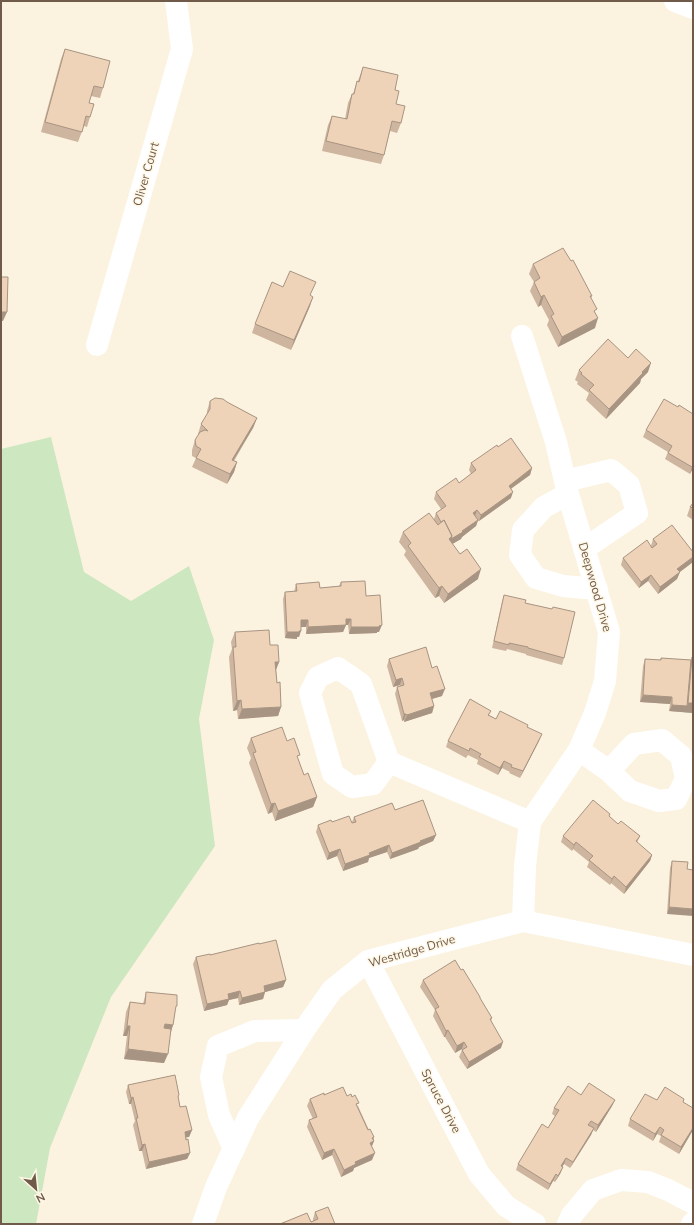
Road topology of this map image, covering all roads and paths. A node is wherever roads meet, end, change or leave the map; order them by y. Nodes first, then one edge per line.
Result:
1 (176, 1) edge
2 (675, 1) edge
3 (693, 8) edge
4 (522, 336) dead end
5 (97, 345) dead end
6 (567, 488) junction
7 (584, 549) junction
8 (597, 589) junction
9 (579, 750) junction
10 (389, 762) junction
11 (609, 771) dead end
12 (530, 822) junction
13 (523, 921) junction
14 (693, 955) edge
15 (368, 961) junction
16 (304, 1030) junction
17 (234, 1149) junction
18 (693, 1203) edge
19 (203, 1224) edge
20 (535, 1224) edge
21 (568, 1224) edge

1 - 5 street, Oliver Court
2 - 3 street
4 - 6 street, Deepwood Drive
6 - 7 street, Deepwood Drive
6 - 7 street
6 - 8 street
7 - 8 street, Deepwood Drive
8 - 9 street, Deepwood Drive
9 - 11 street
9 - 12 street, Deepwood Drive
10 - 10 street
10 - 12 street
12 - 13 street, Deepwood Drive
13 - 14 street, Westridge Drive
13 - 15 street, Westridge Drive
15 - 16 street, Westridge Drive
15 - 20 street, Spruce Drive
16 - 17 street, Westridge Drive
16 - 17 street
17 - 19 street, Westridge Drive
18 - 21 street

